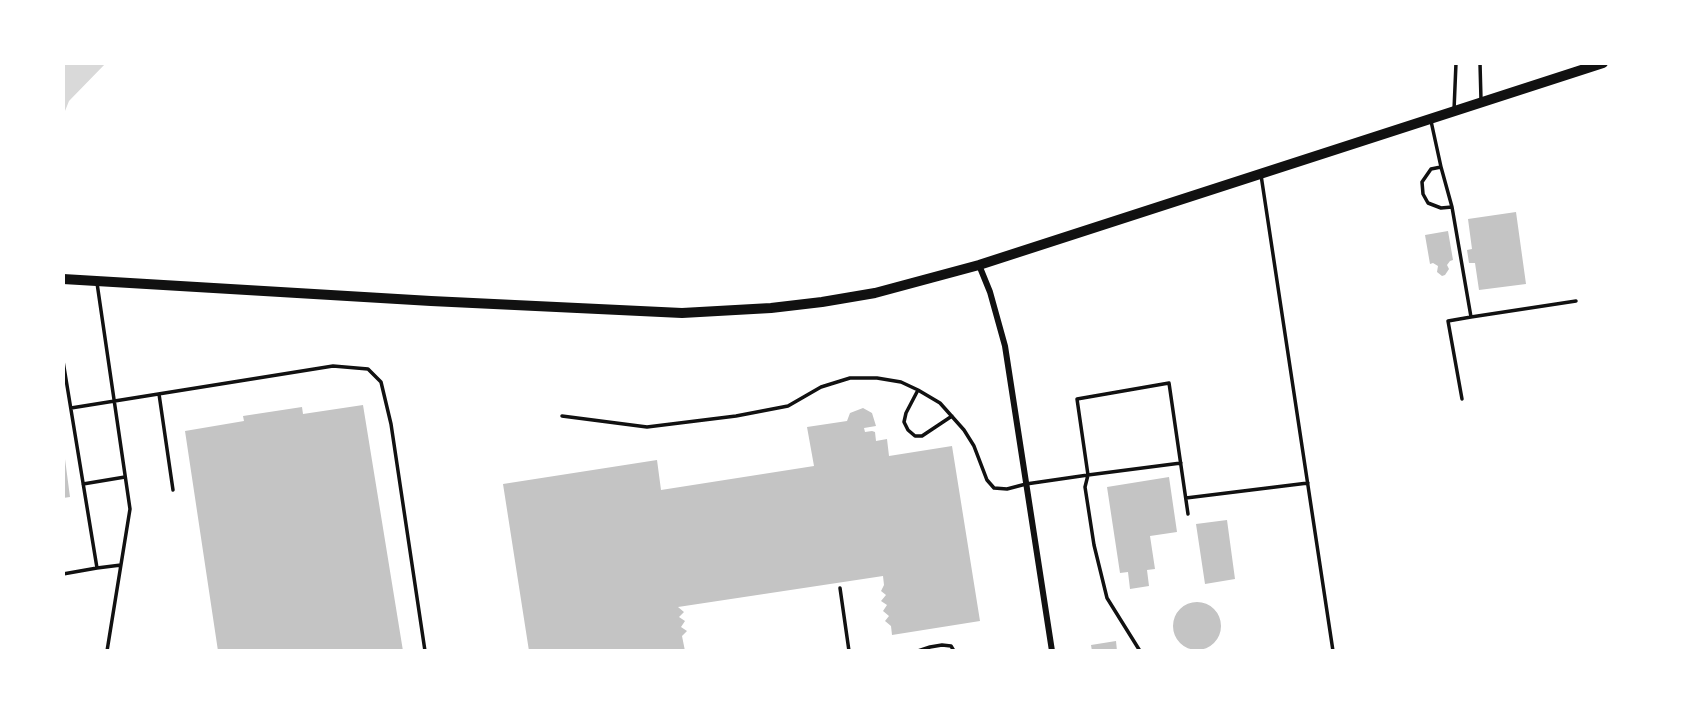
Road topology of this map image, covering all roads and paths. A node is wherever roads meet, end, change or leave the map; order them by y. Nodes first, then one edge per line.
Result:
1 (1456, 63) edge
2 (1480, 63) edge
3 (1603, 63) edge
4 (1481, 102) junction
5 (1454, 111) junction
6 (1430, 119) junction
7 (1441, 167) junction
8 (1260, 173) junction
9 (1452, 207) junction
10 (979, 265) junction
11 (63, 279) edge
12 (97, 281) junction
13 (1576, 301) dead end
14 (1471, 317) junction
15 (63, 361) edge
16 (918, 390) junction
17 (159, 394) junction
18 (1462, 399) dead end
19 (114, 401) junction
20 (71, 408) junction
21 (562, 416) dead end
22 (952, 416) junction
23 (1181, 463) junction
24 (1088, 475) junction
25 (125, 477) junction
26 (1308, 483) junction
27 (83, 484) junction
28 (1026, 484) junction
29 (173, 490) dead end
30 (1186, 498) junction
31 (1188, 514) dead end
32 (121, 565) junction
33 (97, 568) junction
34 (63, 574) edge
35 (841, 588) dead end
36 (107, 651) edge
37 (425, 651) edge
38 (849, 651) edge
39 (918, 651) edge
40 (954, 651) edge
41 (1052, 651) edge
42 (1140, 651) edge
43 (1333, 651) edge

1 - 5 lane
2 - 4 lane
3 - 4 main road
4 - 5 main road
5 - 6 main road
6 - 7 lane
6 - 8 main road
7 - 9 lane
7 - 9 lane
8 - 10 main road
8 - 26 lane
9 - 14 lane
10 - 12 main road
10 - 28 street
11 - 12 main road
12 - 19 lane
13 - 14 lane
14 - 18 lane
15 - 20 lane
16 - 21 lane
16 - 22 lane
16 - 22 lane
17 - 19 lane
17 - 29 lane
17 - 37 lane
19 - 20 lane
19 - 25 lane
20 - 27 lane
22 - 28 lane
23 - 24 lane
23 - 24 lane
23 - 30 lane
24 - 28 lane
24 - 42 lane
25 - 27 lane
25 - 32 lane
26 - 30 lane
26 - 43 lane
27 - 33 lane
28 - 41 street
30 - 31 lane
32 - 33 lane
32 - 36 lane
33 - 34 lane
35 - 38 lane
39 - 40 lane

